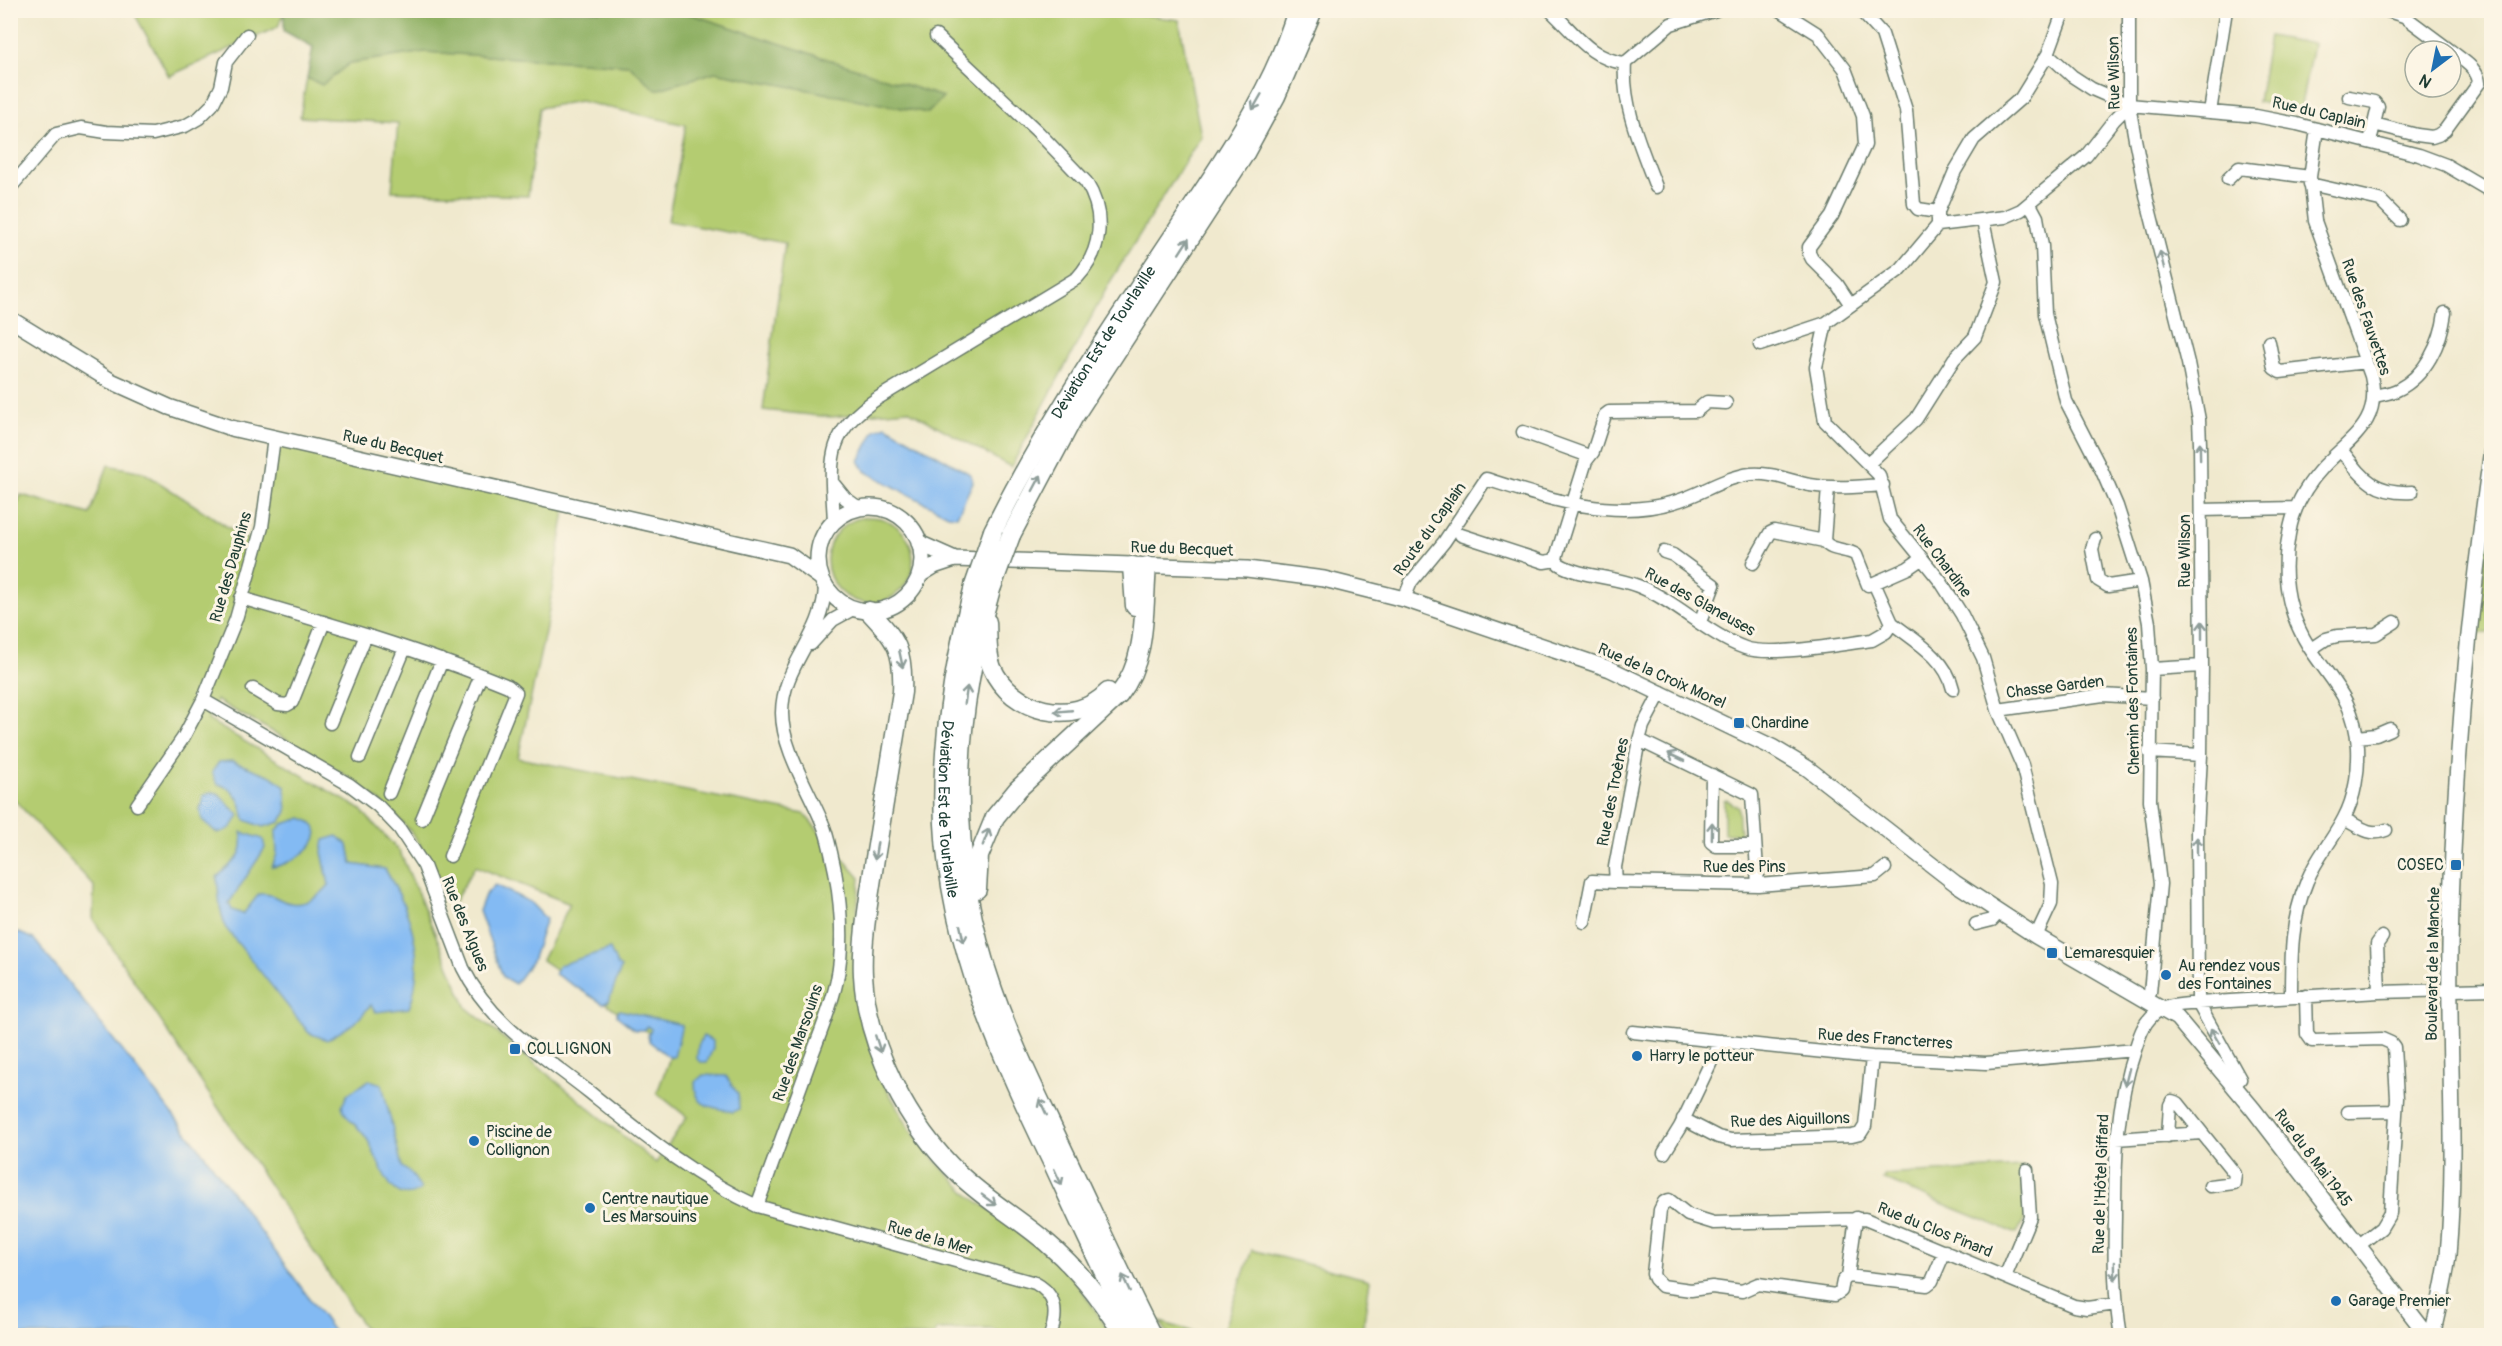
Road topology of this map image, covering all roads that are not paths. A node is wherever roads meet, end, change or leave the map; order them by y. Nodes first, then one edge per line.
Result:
1 (1297, 10) edge
2 (1313, 10) edge
3 (1550, 10) edge
4 (1680, 10) edge
5 (1716, 10) edge
6 (1780, 10) edge
7 (1860, 10) edge
8 (2064, 10) edge
9 (2130, 10) edge
10 (2226, 10) edge
11 (2385, 10) edge
12 (1671, 24) junction
13 (247, 35) dead end
14 (936, 36) dead end
15 (2435, 39) edge
16 (2048, 54) junction
17 (2463, 60) edge
18 (1625, 63) junction
19 (2349, 97) dead end
20 (2129, 105) junction
21 (2210, 112) junction
22 (2374, 124) junction
23 (2317, 129) junction
24 (2417, 135) junction
25 (2370, 142) junction
26 (2411, 153) junction
27 (2228, 179) dead end
28 (2310, 180) junction
29 (1656, 187) dead end
30 (10, 188) edge
31 (2492, 192) edge
32 (2030, 204) junction
33 (1938, 212) junction
34 (2400, 220) dead end
35 (1983, 221) junction
36 (1938, 225) junction
37 (1851, 306) junction
38 (2445, 313) dead end
39 (10, 319) edge
40 (1826, 323) junction
41 (2269, 342) dead end
42 (1760, 345) dead end
43 (2366, 362) junction
44 (2374, 396) junction
45 (1726, 403) dead end
46 (1523, 432) dead end
47 (274, 438) junction
48 (2492, 449) edge
49 (2342, 451) junction
50 (1589, 456) junction
51 (1868, 464) junction
52 (832, 482) junction
53 (1883, 485) junction
54 (1828, 487) junction
55 (2412, 492) dead end
56 (1572, 504) junction
57 (859, 508) junction
58 (2296, 508) junction
59 (2201, 510) junction
60 (834, 521) junction
61 (1002, 533) junction
62 (1461, 535) dead end
63 (2095, 539) dead end
64 (1824, 541) junction
65 (920, 543) junction
66 (820, 545) junction
67 (1664, 552) dead end
68 (789, 555) junction
69 (955, 559) junction
70 (1921, 559) junction
71 (1556, 560) junction
72 (1753, 563) dead end
73 (1140, 566) junction
74 (921, 574) junction
75 (2140, 581) junction
76 (823, 583) junction
77 (1874, 583) junction
78 (982, 587) junction
79 (242, 598) junction
80 (1404, 599) junction
81 (986, 608) junction
82 (861, 610) junction
83 (324, 622) junction
84 (1700, 622) junction
85 (2395, 622) dead end
86 (1892, 623) junction
87 (366, 635) junction
88 (405, 648) junction
89 (806, 649) junction
90 (2311, 649) junction
91 (442, 660) junction
92 (2202, 666) junction
93 (2152, 669) junction
94 (481, 675) junction
95 (253, 689) dead end
96 (1953, 689) dead end
97 (1661, 692) junction
98 (2152, 698) junction
99 (203, 700) junction
100 (1998, 710) junction
101 (330, 723) dead end
102 (2390, 729) dead end
103 (2357, 736) junction
104 (1639, 740) junction
105 (2149, 752) junction
106 (2201, 755) junction
107 (360, 757) dead end
108 (1712, 775) junction
109 (389, 793) dead end
110 (137, 805) dead end
111 (422, 819) dead end
112 (2344, 819) junction
113 (2386, 830) dead end
114 (1755, 846) junction
115 (450, 856) dead end
116 (1885, 868) dead end
117 (1616, 882) junction
118 (1758, 885) junction
119 (1999, 912) junction
120 (1584, 922) dead end
121 (1976, 924) dead end
122 (977, 936) junction
123 (2037, 936) junction
124 (2382, 937) dead end
125 (2449, 989) junction
126 (2492, 989) edge
127 (2379, 992) junction
128 (2306, 996) junction
129 (2291, 997) junction
130 (2146, 1000) junction
131 (2198, 1003) junction
132 (2162, 1009) junction
133 (1633, 1032) dead end
134 (1721, 1041) junction
135 (2135, 1050) junction
136 (1872, 1057) junction
137 (2234, 1085) junction
138 (2396, 1111) junction
139 (2348, 1112) dead end
140 (1683, 1119) junction
141 (2202, 1133) junction
142 (2168, 1136) junction
143 (2116, 1139) junction
144 (1664, 1153) dead end
145 (2027, 1170) dead end
146 (2210, 1186) dead end
147 (757, 1206) junction
148 (1856, 1218) junction
149 (2358, 1246) junction
150 (1945, 1251) junction
151 (1848, 1276) junction
152 (2005, 1277) junction
153 (2116, 1304) junction
154 (1050, 1335) edge
155 (1124, 1335) edge
156 (1136, 1335) edge
157 (1152, 1335) edge
158 (2121, 1335) edge
159 (2430, 1335) edge

1 -> 61 highway, Déviation Est de Tourlaville
61 -> 2 highway, Déviation Est de Tourlaville
3 - 18 street
4 - 12 street
5 - 12 street
6 - 37 street
7 - 33 street
8 - 16 street
9 - 20 street, Rue Wilson
10 - 21 street
11 - 15 street
12 - 18 street
13 - 30 street
14 - 52 street
16 - 20 street, Rue du Caplain
16 - 33 street
17 - 24 street
18 - 29 street
19 - 22 street
20 - 21 street, Rue du Caplain
20 - 32 street
59 -> 20 street, Rue Wilson
21 - 23 street, Rue du Caplain
22 - 24 street
22 - 25 street
23 - 25 street, Rue du Caplain
23 - 28 street, Rue des Fauvettes
24 - 26 street
25 - 26 street, Rue du Caplain
26 - 31 street, Rue du Caplain
27 - 28 street
28 - 34 street
28 - 43 street, Rue des Fauvettes
32 - 35 street
32 - 75 street, Chemin des Fontaines
33 - 36 street
35 - 36 street
35 - 51 street
36 - 37 street
37 - 40 street
38 - 44 street
39 - 47 main road, Rue du Becquet
40 - 42 street
40 - 51 street, Rue Chardine
41 - 43 street
43 - 44 street, Rue des Fauvettes
44 - 49 street, Rue des Fauvettes
45 - 50 street
46 - 50 street
47 - 68 main road, Rue du Becquet
47 - 79 street, Rue des Dauphins
48 - 125 main road, Boulevard de la Manche
49 - 55 street
49 - 58 street, Rue des Fauvettes
50 - 56 street
51 - 53 street, Rue Chardine
52 - 57 street
52 - 60 street
53 - 54 street
53 - 70 street, Rue Chardine
54 - 56 street
54 - 64 street
56 - 71 street
56 - 80 street, Route du Caplain
57 - 60 main road
57 - 65 main road
58 - 59 street
58 - 90 street, Rue des Fauvettes
92 -> 59 street, Rue Wilson
60 - 66 main road
61 - 78 highway, Déviation Est de Tourlaville, bridge
62 - 71 street, Rue des Glaneuses
63 - 75 street
64 - 72 street
64 - 77 street
65 - 69 main road, Rue du Becquet
65 - 74 main road
66 - 68 main road
66 - 76 main road
67 - 84 street
68 - 76 main road, Rue du Becquet
69 - 73 main road, Rue du Becquet
69 - 74 main road, Rue du Becquet
70 - 77 street
70 - 100 street, Rue Chardine
71 - 84 street, Rue des Glaneuses
73 - 80 main road, Rue du Becquet
73 -> 81 highway
122 -> 73 highway
74 - 82 main road
75 - 93 street, Chemin des Fontaines
76 - 82 main road
76 - 89 street, Rue des Marsouins
77 - 86 street
78 - 81 highway, Déviation Est de Tourlaville
78 -> 156 highway, Déviation Est de Tourlaville
79 - 83 street
79 - 99 street, Rue des Dauphins
80 - 97 main road, Rue de la Croix Morel
122 -> 81 highway, Déviation Est de Tourlaville
82 - 89 street, Rue des Marsouins
82 -> 155 highway
83 - 87 street
83 - 95 street
84 - 86 street, Rue des Glaneuses
85 - 90 street
86 - 96 street
87 - 88 street
87 - 101 street
88 - 91 street
88 - 107 street
89 - 147 street, Rue des Marsouins
90 - 103 street, Rue des Fauvettes
91 - 94 street
91 - 109 street
92 - 93 street
92 - 106 street, Rue Wilson
93 - 98 street, Chemin des Fontaines
94 - 111 street
94 - 115 street
97 - 104 street, Rue des Troènes
97 - 119 main road, Rue de la Croix Morel
98 - 100 street, Chasse Garden
98 - 105 street, Chemin des Fontaines
99 - 110 street, Rue des Dauphins
99 - 147 street, Rue des Algues
100 - 123 street, Rue Chardine
102 - 103 street
103 - 112 street, Rue des Fauvettes
108 -> 104 street
104 - 117 street, Rue des Troènes
105 - 106 street
105 - 130 street, Chemin des Fontaines
131 -> 106 street, Rue Wilson
108 - 114 street
114 -> 108 street
112 - 113 street
112 - 129 street, Rue des Fauvettes
114 - 118 street
116 - 118 street, Rue des Pins
117 - 118 street, Rue des Pins
117 - 120 street, Rue des Pins
119 - 121 street
119 - 123 main road, Rue de la Croix Morel
157 -> 122 highway, Déviation Est de Tourlaville
123 - 130 main road, Rue de la Croix Morel
124 - 127 street
125 - 126 street
125 - 127 street
125 - 159 main road, Boulevard de la Manche
127 - 128 street
128 - 129 street
128 - 138 street
129 - 131 street
130 - 132 main road, Rue de la Croix Morel
131 - 132 street
137 -> 131 street, Rue Wilson
132 - 135 street, Rue de l'Hôtel Giffard
132 - 137 main road, Rue du 8 Mai 1945
133 - 134 street, Rue des Francterres
134 - 136 street, Rue des Francterres
134 - 140 street
135 - 136 street, Rue des Francterres
135 -> 143 street, Rue de l'Hôtel Giffard
136 - 140 street, Rue des Aiguillons
137 - 149 main road, Rue du 8 Mai 1945
138 - 139 street
138 - 149 street
140 - 144 street
141 - 142 street
141 - 142 street
141 - 146 street
142 - 143 street
143 -> 153 street, Rue de l'Hôtel Giffard
145 - 152 street
147 - 154 street, Rue de la Mer
148 - 150 street, Rue du Clos Pinard
148 - 151 street
148 - 151 street, Rue du Clos Pinard
149 - 159 main road, Rue du 8 Mai 1945
150 - 151 street
150 - 152 street, Rue du Clos Pinard
152 - 153 street, Rue du Clos Pinard
153 - 158 street, Rue de l'Hôtel Giffard

